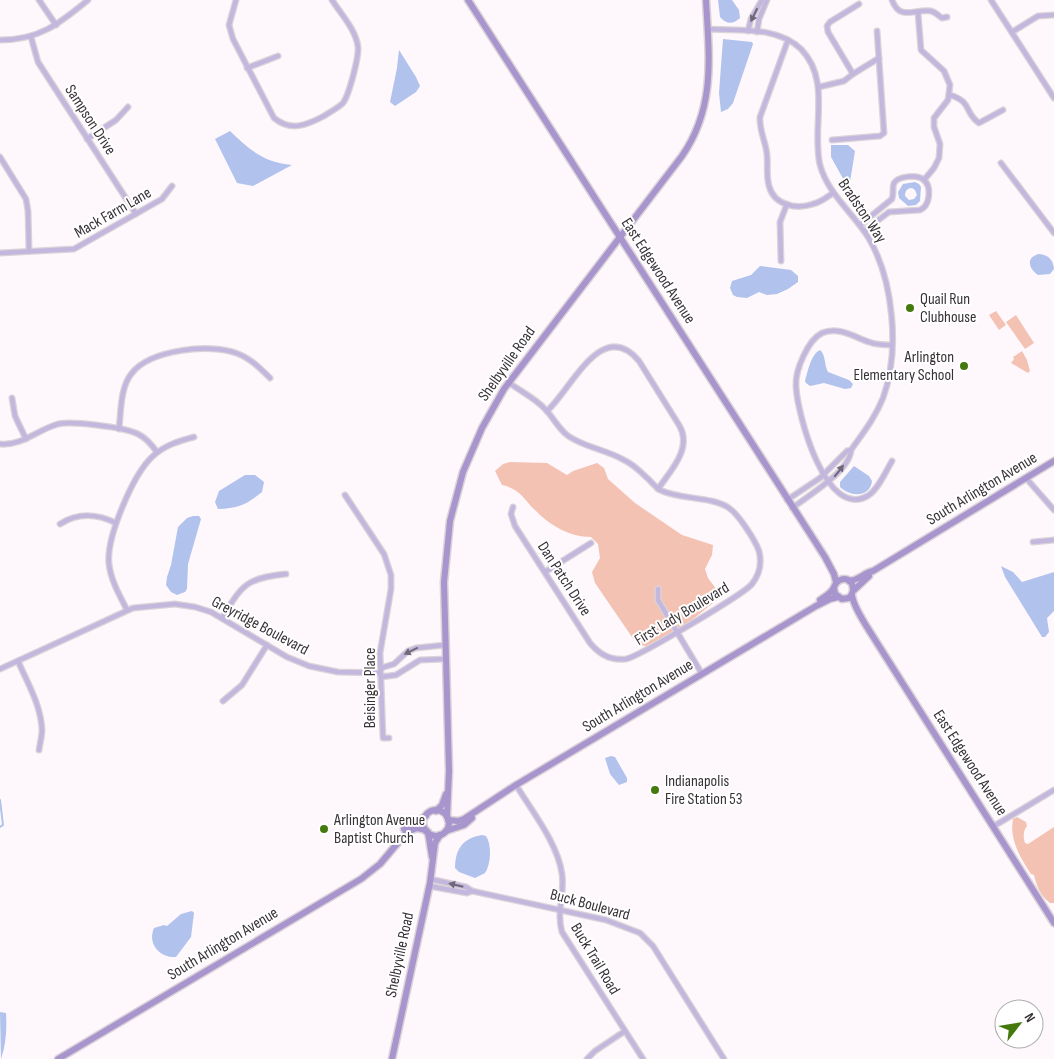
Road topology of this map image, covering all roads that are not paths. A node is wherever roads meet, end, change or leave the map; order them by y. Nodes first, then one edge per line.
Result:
1 (39, 0) edge
2 (88, 0) edge
3 (236, 0) edge
4 (332, 0) edge
5 (468, 0) edge
6 (706, 0) edge
7 (762, 0) edge
8 (767, 0) edge
9 (892, 0) edge
10 (991, 0) edge
11 (859, 4) dead end
12 (918, 13) junction
13 (1054, 15) edge
14 (947, 17) dead end
15 (56, 25) junction
16 (708, 29) junction
17 (748, 31) junction
18 (877, 31) dead end
19 (757, 32) junction
20 (1012, 32) junction
21 (30, 37) junction
22 (0, 40) edge
23 (788, 40) junction
24 (278, 56) dead end
25 (879, 58) junction
26 (247, 68) junction
27 (853, 74) junction
28 (819, 87) junction
29 (950, 95) junction
30 (1054, 98) edge
31 (128, 107) dead end
32 (1003, 110) dead end
33 (87, 139) junction
34 (832, 140) dead end
35 (0, 157) edge
36 (1001, 163) dead end
37 (924, 180) junction
38 (172, 186) dead end
39 (833, 193) junction
40 (787, 204) junction
41 (136, 214) junction
42 (860, 225) junction
43 (864, 231) junction
44 (1054, 233) edge
45 (619, 237) junction
46 (29, 251) junction
47 (0, 253) edge
48 (781, 261) dead end
49 (892, 345) junction
50 (270, 378) dead end
51 (508, 382) junction
52 (12, 398) dead end
53 (547, 411) junction
54 (119, 429) junction
55 (194, 437) dead end
56 (26, 439) junction
57 (0, 444) edge
58 (851, 450) junction
59 (157, 452) junction
60 (892, 461) dead end
61 (1054, 461) edge
62 (826, 478) junction
63 (1026, 478) junction
64 (658, 489) junction
65 (345, 495) dead end
66 (787, 500) junction
67 (513, 507) dead end
68 (792, 508) junction
69 (1054, 510) edge
70 (116, 523) junction
71 (60, 524) dead end
72 (1054, 540) edge
73 (1033, 542) dead end
74 (591, 543) dead end
75 (825, 557) junction
76 (873, 571) junction
77 (545, 572) junction
78 (286, 574) dead end
79 (848, 580) junction
80 (835, 585) junction
81 (658, 590) dead end
82 (853, 592) junction
83 (840, 598) junction
84 (816, 606) junction
85 (127, 610) junction
86 (222, 618) junction
87 (862, 618) junction
88 (677, 632) junction
89 (267, 645) junction
90 (445, 645) junction
91 (608, 657) joint
92 (446, 658) junction
93 (18, 661) junction
94 (0, 669) edge
95 (381, 673) junction
96 (702, 674) junction
97 (223, 701) dead end
98 (389, 738) dead end
99 (39, 750) dead end
100 (516, 785) junction
101 (448, 788) junction
102 (1054, 790) edge
103 (436, 811) junction
104 (475, 813) junction
105 (426, 816) junction
106 (448, 818) junction
107 (994, 826) junction
108 (427, 831) junction
109 (446, 831) junction
110 (440, 835) junction
111 (395, 845) junction
112 (432, 857) junction
113 (430, 883) junction
114 (559, 909) junction
115 (1054, 923) edge
116 (625, 1031) junction
117 (58, 1059) edge
118 (392, 1059) edge
119 (587, 1059) edge
120 (643, 1059) edge
121 (724, 1059) edge

1 - 15 street
2 - 15 street
3 - 26 street
4 - 26 street
5 - 45 main road, East Edgewood Avenue
6 - 16 main road, Shelbyville Road
7 -> 17 street
8 - 19 street
9 - 12 street
10 - 20 street
11 - 27 street
12 - 14 street
12 - 29 street
13 - 20 street
15 - 21 street
16 - 17 street, Bradston Way
16 - 45 main road, Shelbyville Road
17 - 19 street, Bradston Way
18 - 25 street
19 - 23 street, Bradston Way
20 - 30 street
21 - 22 street
21 - 33 street, Sampson Drive
23 - 28 street, Bradston Way
23 - 40 street
24 - 26 street
25 - 27 street
25 - 34 street
27 - 28 street
28 - 39 street, Bradston Way
29 - 32 street
29 - 37 street
31 - 33 street
33 - 41 street, Sampson Drive
35 - 46 street
36 - 44 street
37 - 42 street
37 - 43 street
38 - 41 street, Mack Farm Lane
39 - 40 street
39 - 42 street, Bradston Way
40 - 48 street
41 - 46 street, Mack Farm Lane
42 - 43 street, Bradston Way
43 - 49 street, Bradston Way
45 - 51 main road, Shelbyville Road
45 - 66 main road, East Edgewood Avenue
46 - 47 street, Mack Farm Lane
49 - 58 street, Bradston Way
49 - 62 street
50 - 54 street
51 - 53 street
51 - 90 main road, Shelbyville Road
52 - 56 street
53 - 64 street
53 - 64 street
54 - 56 street
54 - 59 street
55 - 59 street
56 - 57 street
58 - 62 street, Bradston Way
62 -> 58 street, Bradston Way
59 - 70 street
60 - 62 street
61 - 63 main road, South Arlington Avenue
62 - 66 street, Bradston Way
62 - 68 street, Bradston Way
63 - 69 street
63 - 76 main road, South Arlington Avenue
64 - 88 street, First Lady Boulevard
65 - 95 street, Beisinger Place
66 - 68 main road, East Edgewood Avenue
67 - 77 street, Dan Patch Drive
68 - 75 main road, East Edgewood Avenue
70 - 71 street
70 - 85 street
72 - 73 street
74 - 77 street
75 - 79 main road
75 - 80 main road
76 - 79 main road, South Arlington Avenue
76 - 82 main road, South Arlington Avenue
77 - 91 street, Dan Patch Drive
78 - 86 street
79 - 80 main road
79 - 82 main road
80 - 83 main road
80 - 84 main road, South Arlington Avenue
81 - 88 street
82 - 83 main road
82 - 87 main road
83 - 84 main road, South Arlington Avenue
83 - 87 main road
84 - 96 main road, South Arlington Avenue
85 - 86 street, Greyridge Boulevard
85 - 93 street, Greyridge Boulevard
86 - 89 street, Greyridge Boulevard
87 - 107 main road, East Edgewood Avenue
88 - 91 street, First Lady Boulevard
88 - 96 street
89 - 95 street, Greyridge Boulevard
89 - 97 street
90 - 92 main road, Shelbyville Road
90 -> 95 street, Greyridge Boulevard
92 - 95 street, Greyridge Boulevard
92 - 101 main road, Shelbyville Road
93 - 94 street, Greyridge Boulevard
93 - 99 street
95 - 98 street, Beisinger Place
96 - 100 main road, South Arlington Avenue
100 - 104 main road, South Arlington Avenue
100 - 114 street, Buck Trail Road
101 - 103 main road
101 - 106 main road
102 - 107 street
103 - 105 main road
103 - 106 main road
104 - 106 main road, South Arlington Avenue
104 - 109 main road, South Arlington Avenue
105 - 108 main road
105 - 111 main road, South Arlington Avenue
106 - 109 main road
107 - 115 main road, East Edgewood Avenue
108 - 110 main road
108 - 111 main road, South Arlington Avenue
108 - 112 main road
109 - 110 main road
110 - 112 main road
111 - 117 main road, South Arlington Avenue
112 - 113 main road, Shelbyville Road
113 - 114 street, Buck Boulevard
113 - 118 main road, Shelbyville Road
114 - 116 street, Buck Trail Road
114 - 121 street, Buck Boulevard
116 - 119 street
116 - 120 street, Buck Trail Road

